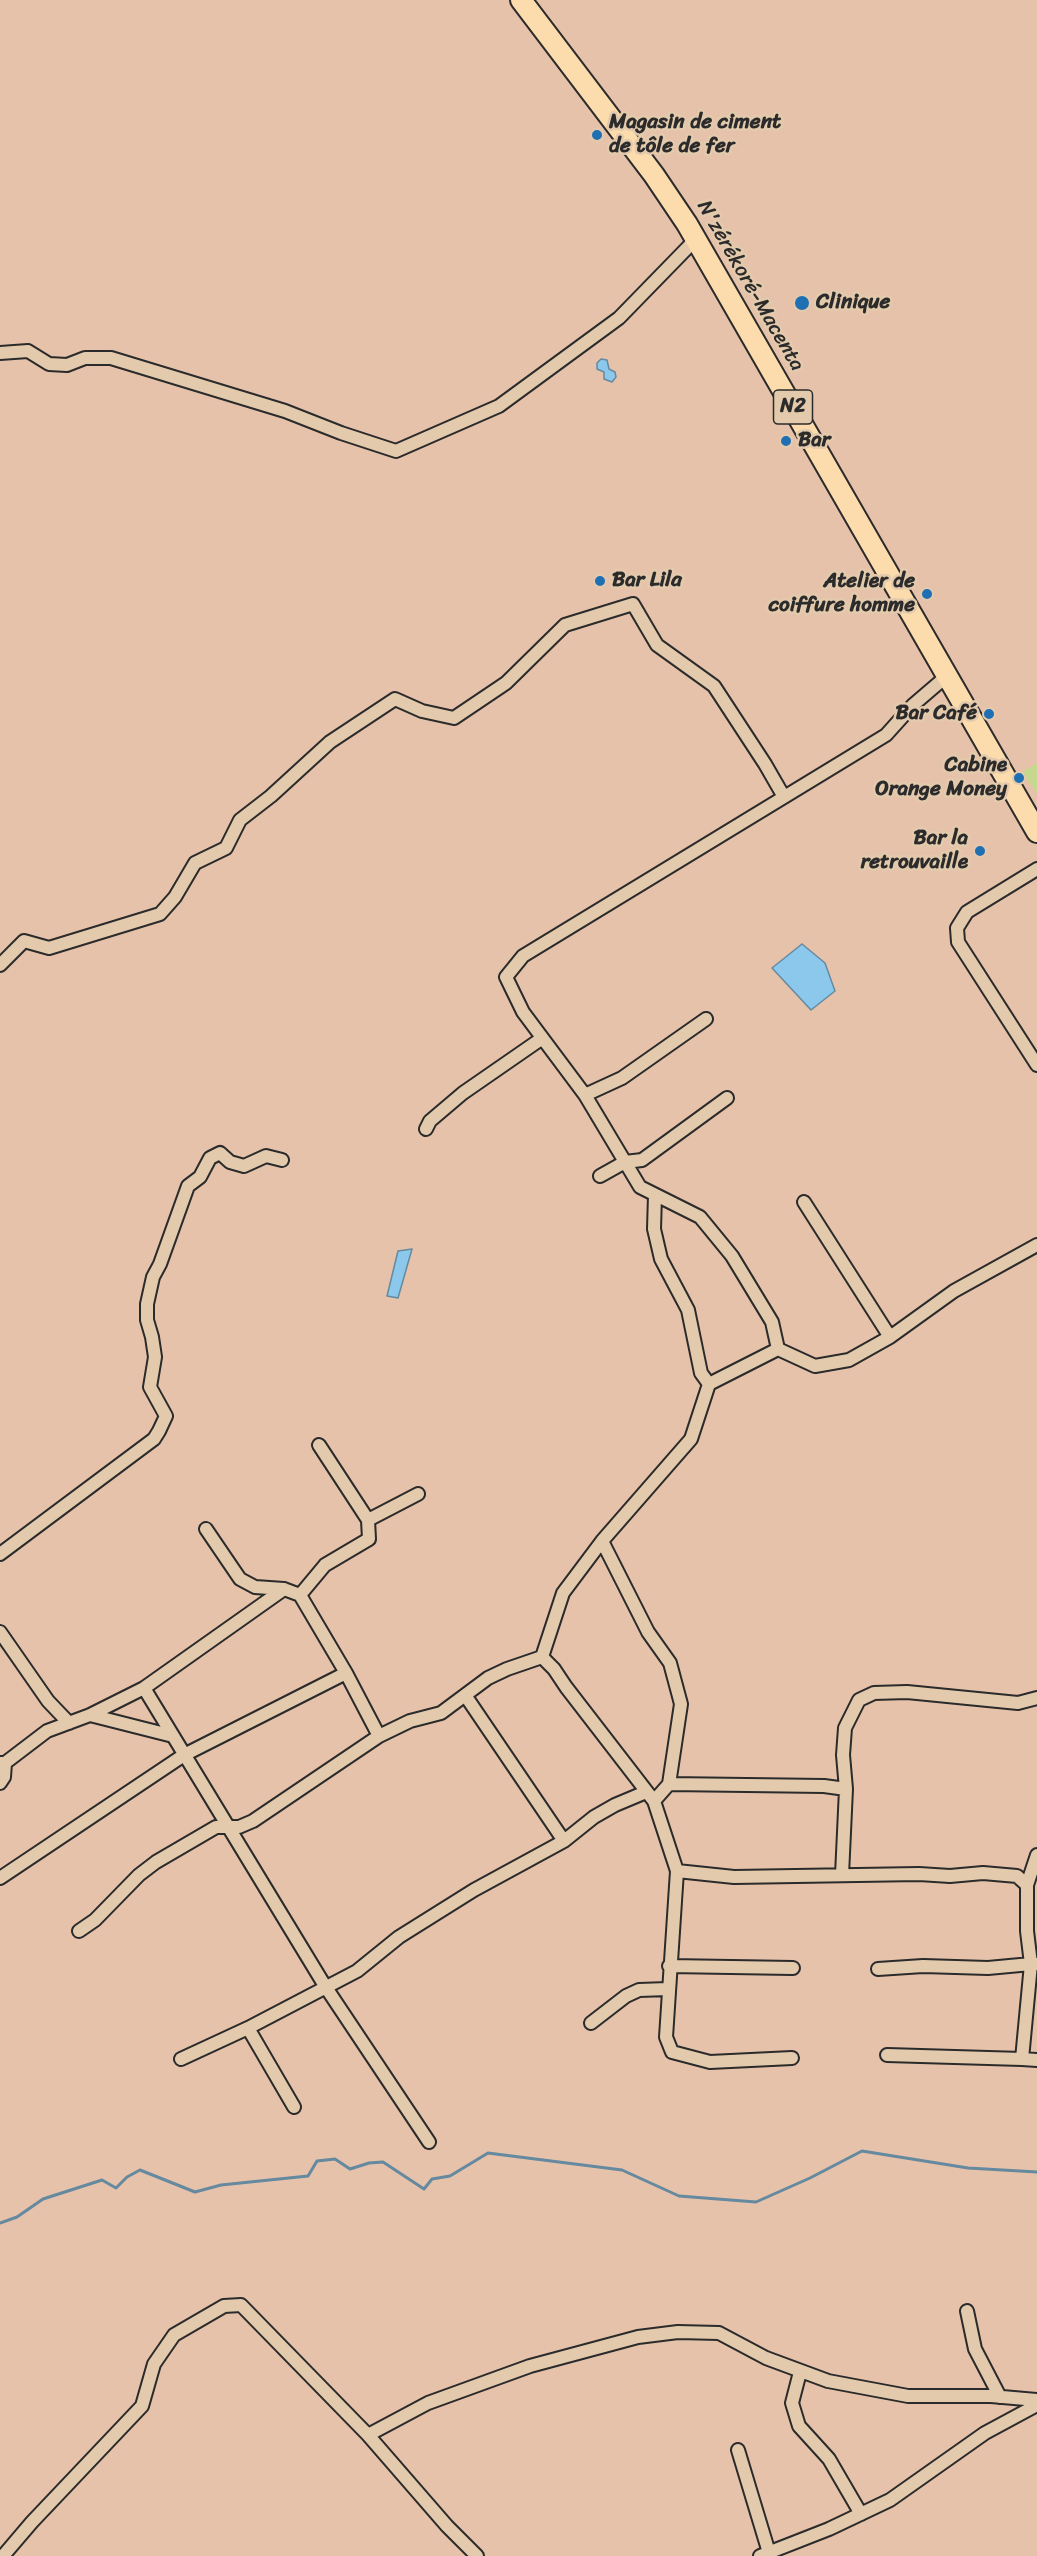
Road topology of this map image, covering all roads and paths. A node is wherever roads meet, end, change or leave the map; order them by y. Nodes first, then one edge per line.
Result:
1 (522, 0) edge
2 (695, 240) junction
3 (0, 353) edge
4 (948, 675) junction
5 (784, 797) junction
6 (1037, 832) edge
7 (1037, 869) edge
8 (0, 964) edge
9 (706, 1019) dead end
10 (541, 1039) junction
11 (1037, 1065) edge
12 (585, 1095) junction
13 (727, 1098) dead end
14 (426, 1129) dead end
15 (282, 1160) dead end
16 (625, 1162) junction
17 (600, 1176) dead end
18 (656, 1195) junction
19 (804, 1202) dead end
20 (1037, 1245) edge
21 (890, 1337) junction
22 (778, 1349) junction
23 (709, 1384) junction
24 (319, 1445) dead end
25 (418, 1494) dead end
26 (368, 1520) junction
27 (206, 1529) dead end
28 (602, 1541) junction
29 (0, 1554) edge
30 (284, 1589) junction
31 (300, 1595) junction
32 (0, 1632) edge
33 (542, 1658) junction
34 (346, 1673) junction
35 (144, 1688) junction
36 (465, 1695) junction
37 (1037, 1698) edge
38 (90, 1715) junction
39 (69, 1723) junction
40 (173, 1736) junction
41 (379, 1736) junction
42 (184, 1755) junction
43 (2, 1763) edge
44 (0, 1783) edge
45 (669, 1784) junction
46 (846, 1789) junction
47 (650, 1797) junction
48 (228, 1825) junction
49 (564, 1842) junction
50 (1037, 1855) edge
51 (677, 1871) junction
52 (842, 1875) junction
53 (0, 1878) edge
54 (1027, 1885) junction
55 (79, 1931) dead end
56 (1034, 1964) edge
57 (669, 1966) junction
58 (793, 1968) dead end
59 (878, 1969) dead end
60 (325, 1986) junction
61 (668, 1989) junction
62 (591, 2023) dead end
63 (248, 2028) junction
64 (887, 2055) dead end
65 (792, 2058) dead end
66 (181, 2059) dead end
67 (1022, 2059) junction
68 (1037, 2060) edge
69 (294, 2107) dead end
70 (429, 2142) dead end
71 (967, 2311) dead end
72 (800, 2372) junction
73 (1000, 2397) junction
74 (1037, 2400) edge
75 (1037, 2405) edge
76 (368, 2435) junction
77 (738, 2450) dead end
78 (861, 2514) junction
79 (766, 2555) edge
80 (3, 2556) edge
81 (477, 2556) edge

1 - 2 highway, N'zérékoré-Macenta / N2
2 - 3 street
2 - 4 highway, N'zérékoré-Macenta / N2
4 - 5 street
4 - 6 highway, N'zérékoré-Macenta / N2
5 - 8 street
5 - 10 street
7 - 11 street
9 - 12 street
10 - 12 street
10 - 14 street
12 - 16 street
13 - 16 street
15 - 29 street
16 - 17 street
16 - 18 street
18 - 22 street
18 - 23 street
19 - 21 street
20 - 21 street
21 - 22 street
22 - 23 street
23 - 28 street
24 - 26 street
25 - 26 street
26 - 31 street
27 - 30 street
28 - 33 street
28 - 45 street
30 - 31 street
30 - 35 street
31 - 34 street
32 - 39 street
33 - 36 street
33 - 47 street
34 - 41 street
34 - 42 street
35 - 38 street
35 - 40 street
36 - 41 street
36 - 49 street
37 - 46 street
38 - 39 street
38 - 40 street
39 - 43 street
40 - 42 street
41 - 48 street
42 - 48 street
42 - 53 street
43 - 44 street
45 - 46 street
45 - 47 street
46 - 52 street
47 - 49 street
47 - 51 street
48 - 55 street
48 - 60 street
49 - 60 street
50 - 54 street
51 - 52 street
51 - 57 street
52 - 54 street
54 - 56 street
56 - 59 street
56 - 67 street
57 - 58 street
57 - 61 street
60 - 63 street
60 - 70 street
61 - 62 street
61 - 65 street
63 - 66 street
63 - 69 street
64 - 67 street
67 - 68 street
71 - 73 street
72 - 73 street
72 - 76 street
72 - 78 street
73 - 74 street
75 - 78 street
76 - 80 street
76 - 81 street
77 - 79 street
78 - 79 street

